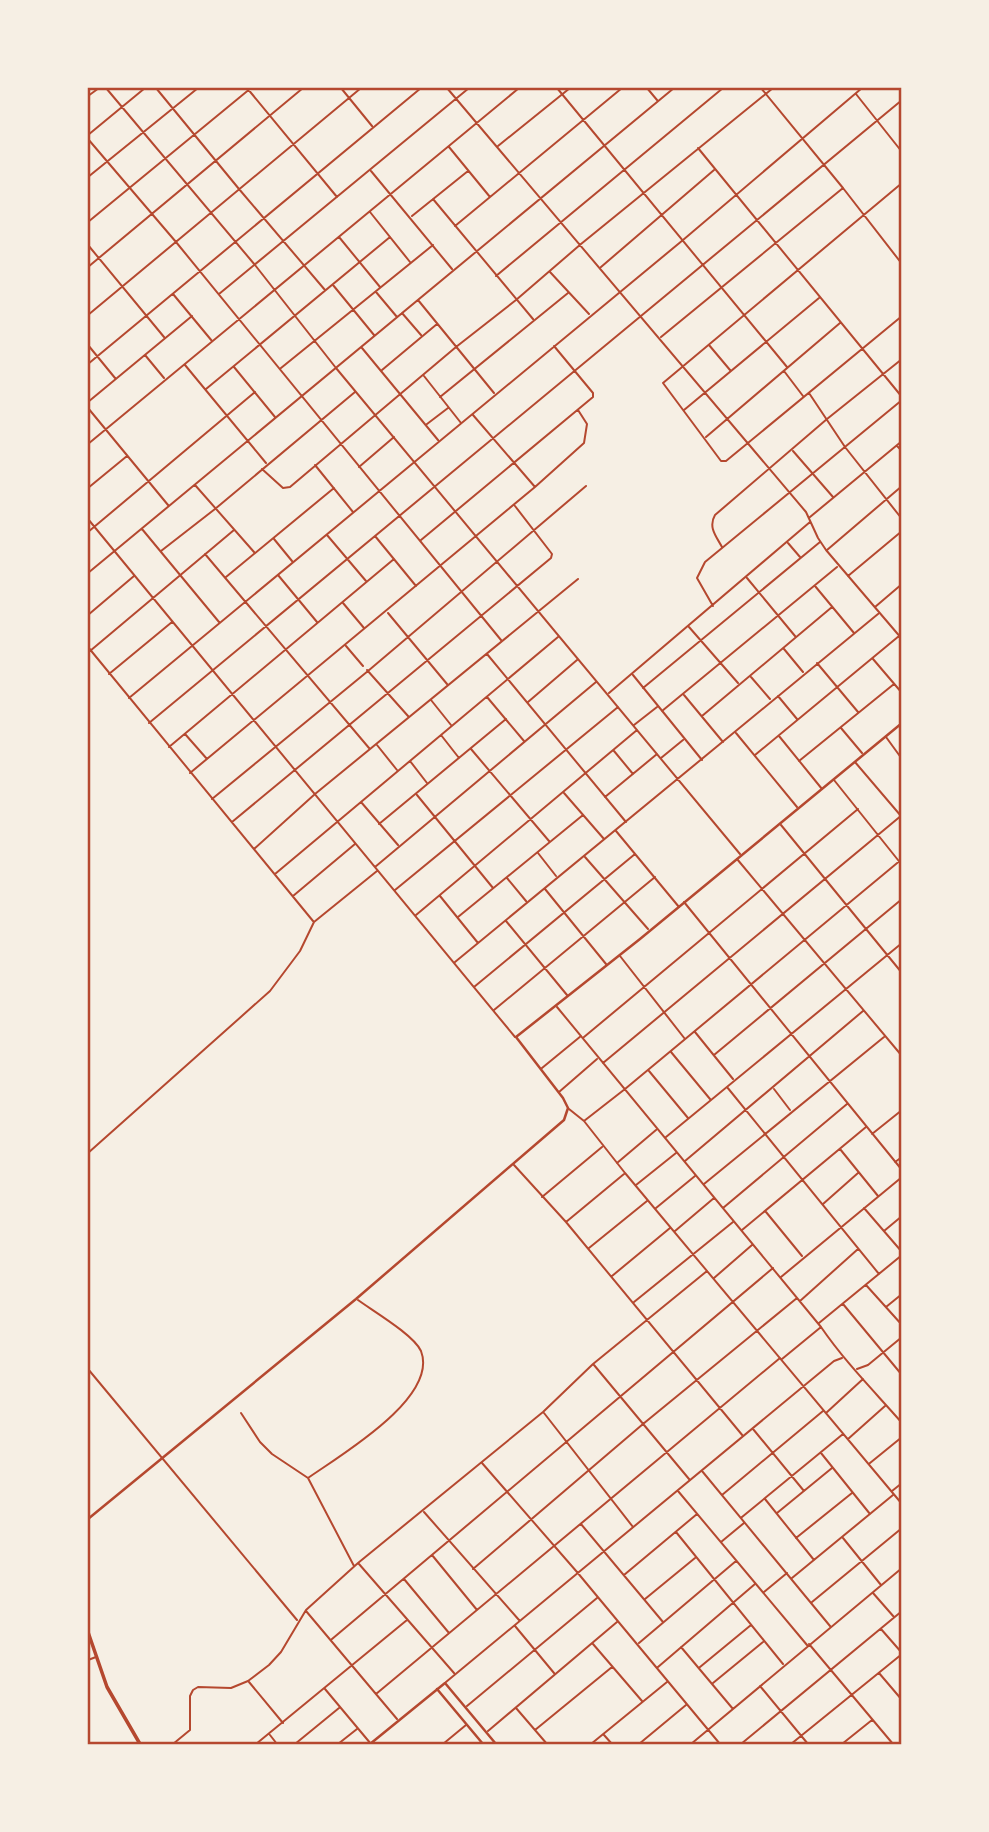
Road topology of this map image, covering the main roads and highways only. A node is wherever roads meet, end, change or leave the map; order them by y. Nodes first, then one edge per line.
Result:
1 (88, 1632) edge
2 (140, 1745) edge

1 - 2 main road

